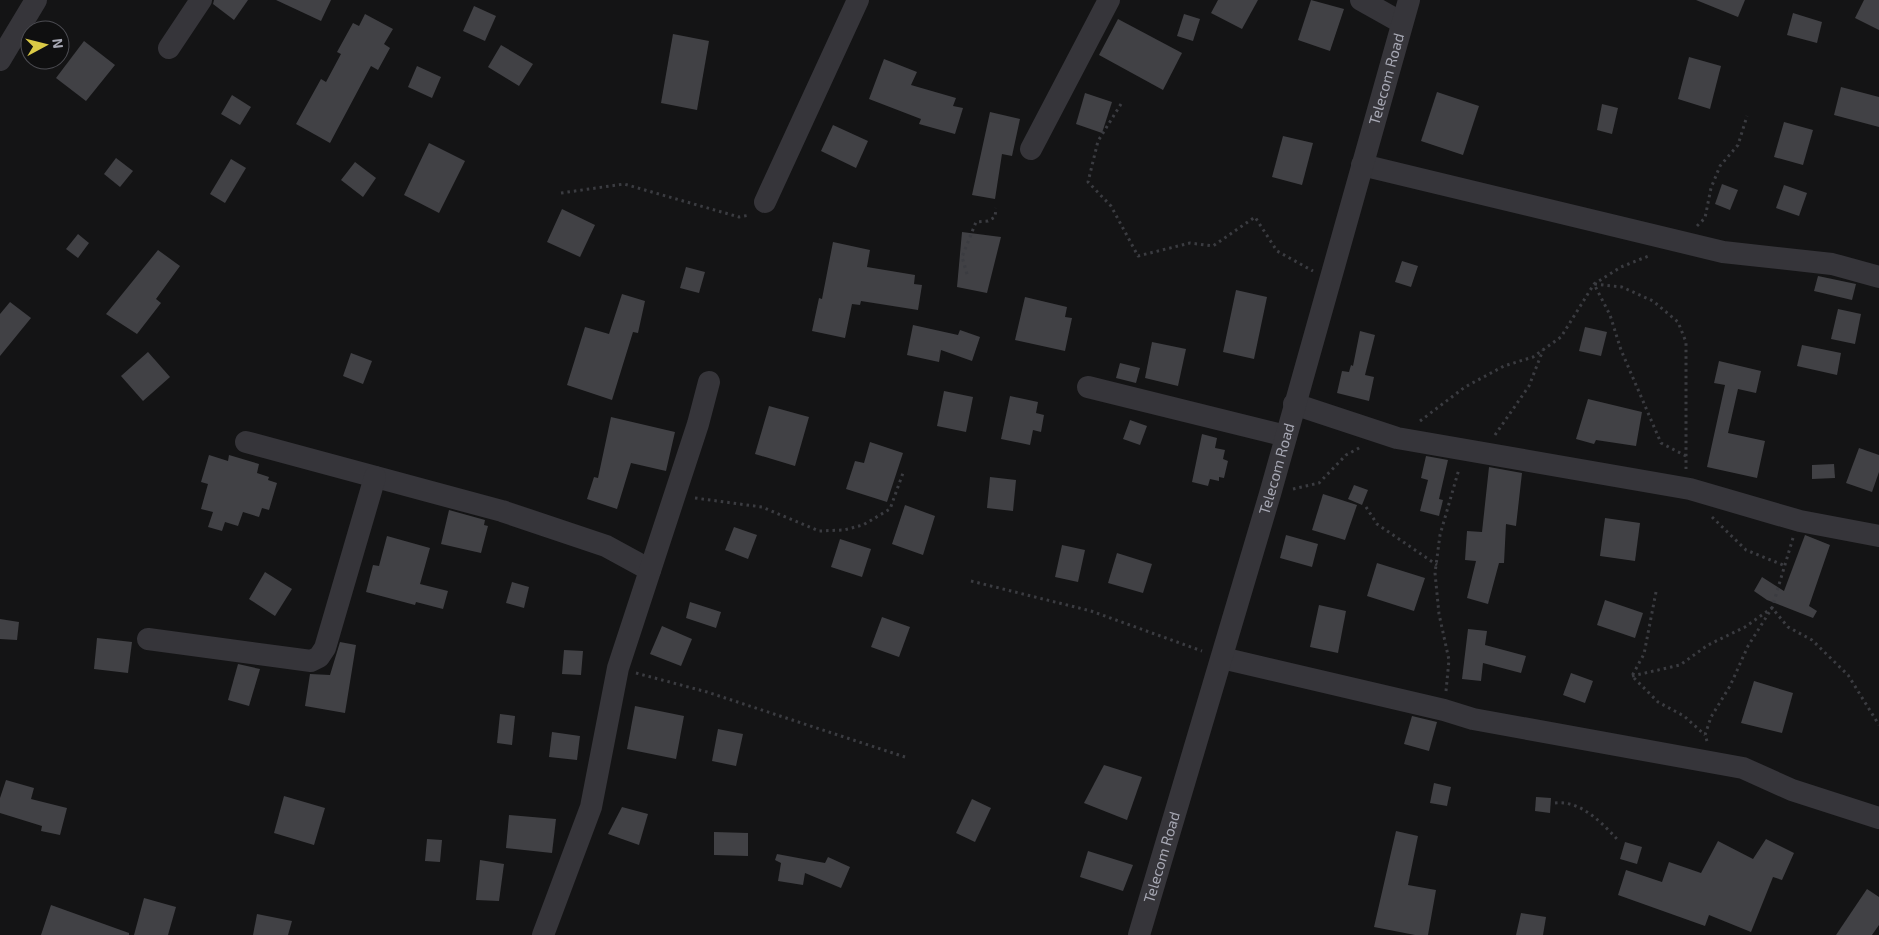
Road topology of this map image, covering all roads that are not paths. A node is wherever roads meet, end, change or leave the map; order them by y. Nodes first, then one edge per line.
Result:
1 (36, 0) edge
2 (201, 0) edge
3 (858, 0) edge
4 (1109, 0) edge
5 (1361, 0) edge
6 (1409, 0) edge
7 (1402, 23) junction
8 (169, 48) dead end
9 (0, 60) edge
10 (1031, 149) dead end
11 (1362, 165) junction
12 (765, 202) road end
13 (1879, 277) edge
14 (709, 382) dead end
15 (1088, 387) dead end
16 (1294, 404) junction
17 (1286, 436) junction
18 (246, 442) dead end
19 (375, 477) junction
20 (1879, 536) edge
21 (650, 570) junction
22 (148, 639) dead end
23 (1222, 658) junction
24 (1879, 818) edge
25 (543, 935) edge
26 (1139, 935) edge

1 - 9 street
2 - 8 street
3 - 12 street
4 - 10 street
5 - 7 street
6 - 7 street, Telecom Road
7 - 11 street, Telecom Road
11 - 13 street
11 - 16 street, Telecom Road
14 - 21 street
15 - 17 street
16 - 17 street, Telecom Road
16 - 20 street
17 - 23 street, Telecom Road
18 - 19 street
19 - 21 street
19 - 22 street
21 - 25 street
23 - 24 street
23 - 26 street, Telecom Road

